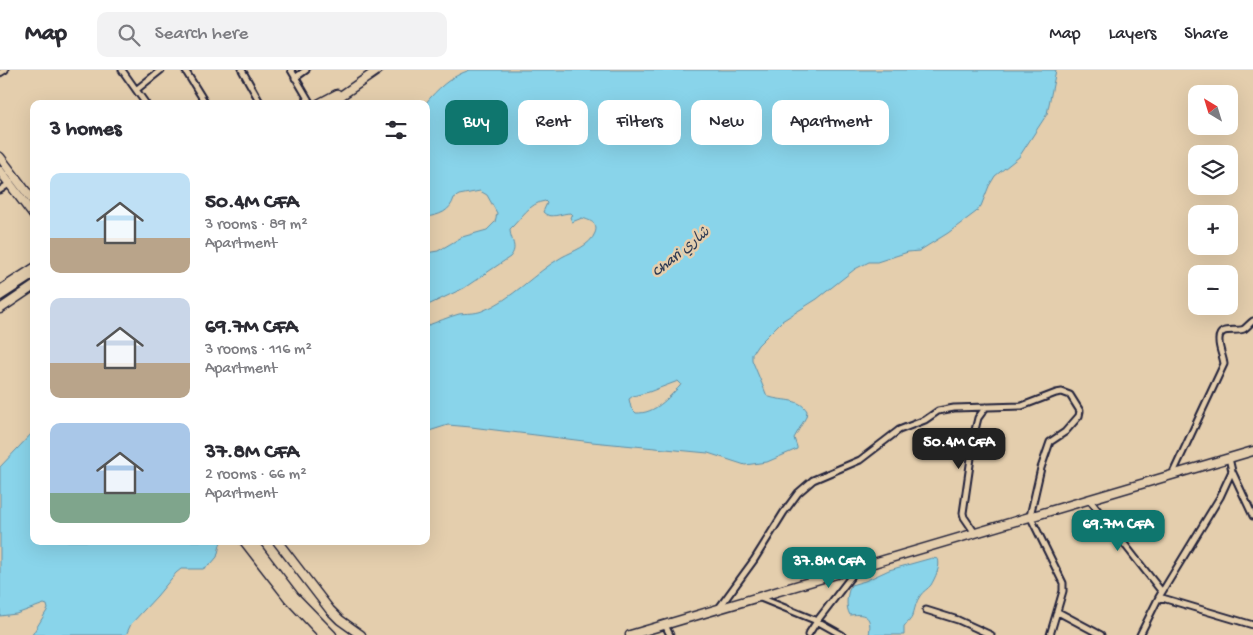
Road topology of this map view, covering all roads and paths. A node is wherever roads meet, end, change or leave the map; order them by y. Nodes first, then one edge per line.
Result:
1 (5, 70) edge
2 (122, 70) edge
3 (161, 70) edge
4 (185, 70) edge
5 (242, 70) edge
6 (291, 70) edge
7 (306, 70) edge
8 (378, 70) edge
9 (0, 73) edge
10 (295, 78) junction
11 (350, 89) junction
12 (136, 90) junction
13 (143, 100) edge
14 (204, 100) edge
15 (259, 100) edge
16 (309, 100) edge
17 (327, 100) edge
18 (335, 100) edge
19 (0, 157) edge
20 (0, 171) edge
21 (9, 184) junction
22 (0, 190) edge
23 (30, 197) edge
24 (30, 211) edge
25 (30, 271) edge
26 (30, 277) edge
27 (30, 288) edge
28 (30, 288) edge
29 (0, 290) edge
30 (0, 296) edge
31 (0, 303) edge
32 (0, 309) edge
33 (1253, 321) edge
34 (986, 407) junction
35 (1253, 452) edge
36 (1229, 458) junction
37 (1232, 471) junction
38 (1171, 475) junction
39 (1089, 499) junction
40 (1030, 516) junction
41 (1253, 516) edge
42 (975, 533) junction
43 (247, 545) edge
44 (255, 545) edge
45 (280, 545) edge
46 (857, 569) junction
47 (1161, 595) junction
48 (758, 598) junction
49 (718, 609) junction
50 (926, 610) dead end
51 (1058, 612) junction
52 (817, 621) junction
53 (665, 625) junction
54 (1253, 625) edge
55 (323, 635) edge
56 (332, 635) edge
57 (361, 635) edge
58 (630, 635) edge
59 (670, 635) edge
60 (808, 635) edge
61 (842, 635) edge
62 (991, 635) edge
63 (1050, 635) edge
64 (1101, 635) edge
65 (1140, 635) edge

1 - 9 street
2 - 12 street
3 - 12 street
4 - 14 street
5 - 15 street
6 - 10 street
7 - 10 street
8 - 11 main road
10 - 16 street
11 - 17 main road
11 - 18 main road
12 - 13 street
19 - 23 main road
20 - 21 main road
21 - 22 street
21 - 24 main road
25 - 29 main road
26 - 30 main road
27 - 31 main road
28 - 32 main road
33 - 38 street
34 - 40 street
34 - 42 street
34 - 49 street
35 - 36 main road
36 - 37 street
36 - 38 main road
37 - 41 street
37 - 47 street
38 - 39 main road
39 - 40 main road
39 - 47 street
40 - 42 main road
40 - 51 street
42 - 46 main road
43 - 55 main road
44 - 56 main road
45 - 57 main road
46 - 48 main road
46 - 52 street
47 - 54 street
47 - 65 street
48 - 49 main road
48 - 52 street
49 - 53 main road
50 - 62 street
51 - 63 street
51 - 64 street
52 - 60 street
52 - 61 street
53 - 58 main road
53 - 59 street

